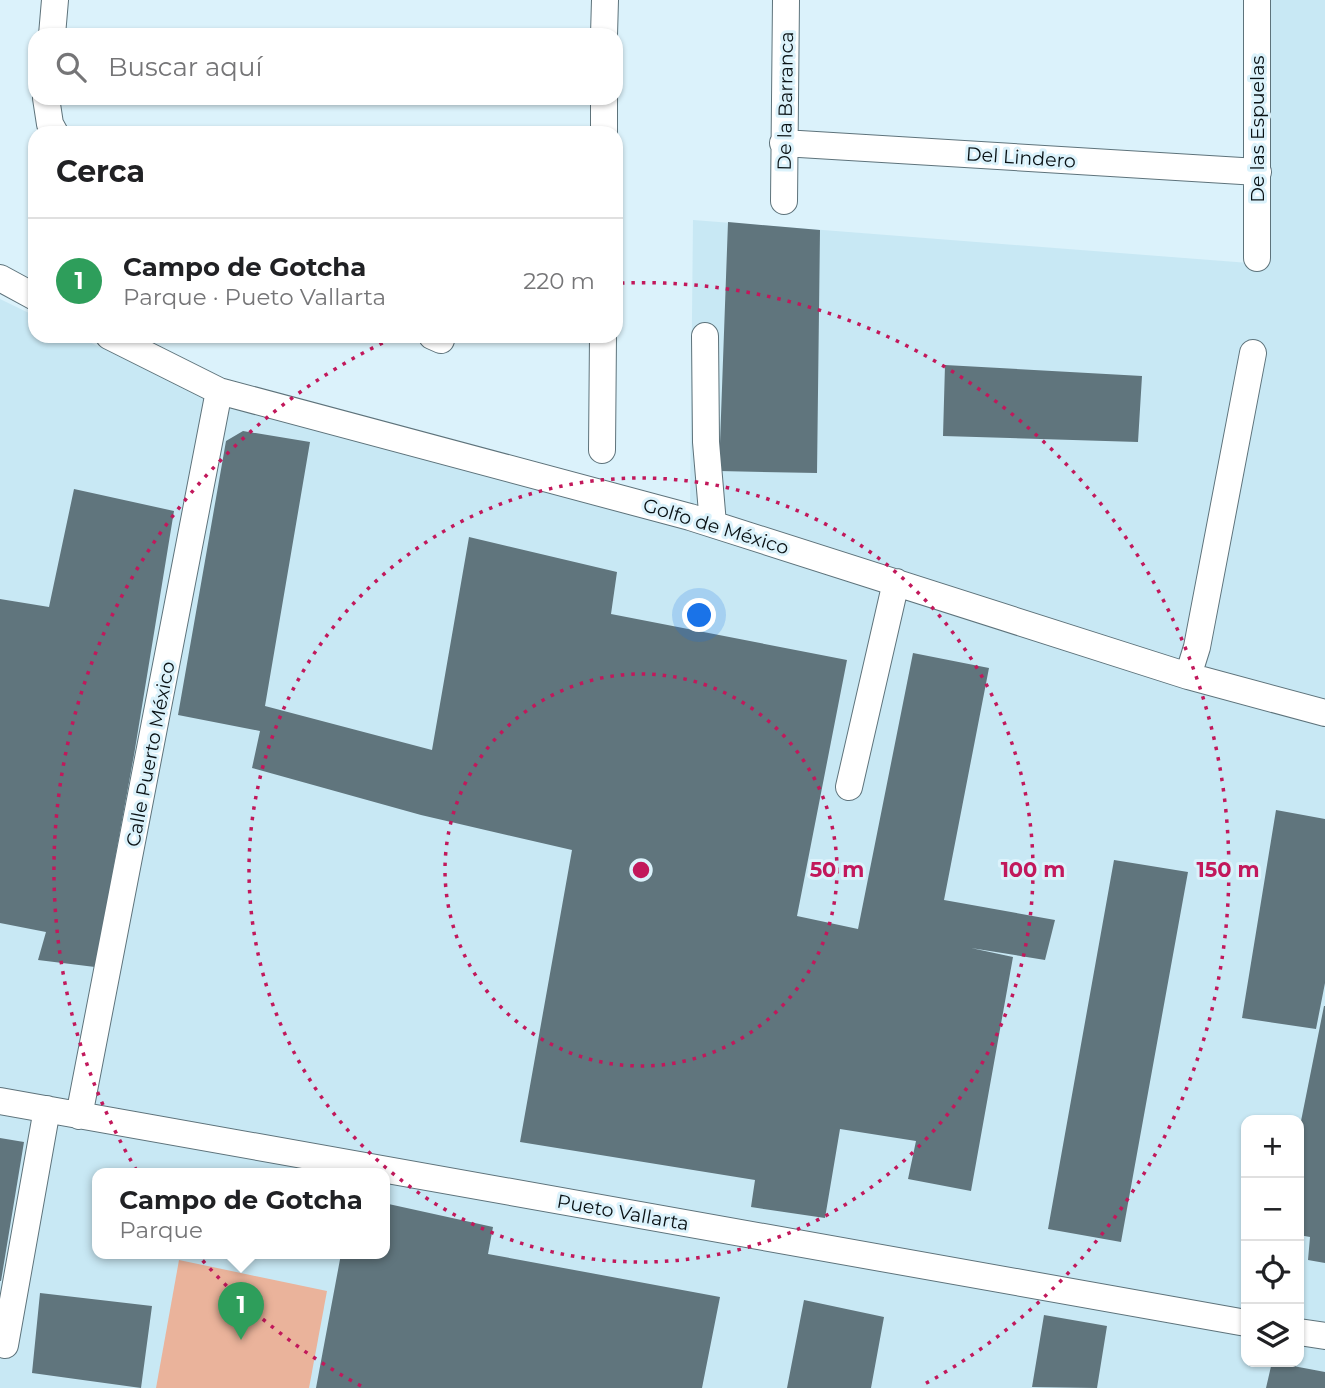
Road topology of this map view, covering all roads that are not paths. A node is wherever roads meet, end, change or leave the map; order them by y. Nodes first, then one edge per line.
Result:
1 (55, 0) edge
2 (605, 0) edge
3 (786, 0) edge
4 (1257, 0) edge
5 (53, 28) edge
6 (604, 28) edge
7 (47, 105) edge
8 (604, 105) edge
9 (51, 126) edge
10 (604, 126) edge
11 (783, 143) junction
12 (1258, 172) junction
13 (784, 201) dead end
14 (1257, 258) dead end
15 (0, 278) edge
16 (28, 293) edge
17 (705, 336) dead end
18 (123, 343) edge
19 (603, 343) edge
20 (1253, 353) dead end
21 (219, 391) junction
22 (602, 450) dead end
23 (713, 524) junction
24 (895, 582) junction
25 (1188, 676) junction
26 (1325, 713) edge
27 (849, 787) dead end
28 (0, 1101) edge
29 (47, 1109) junction
30 (79, 1116) junction
31 (374, 1168) edge
32 (390, 1171) edge
33 (1241, 1321) edge
34 (1304, 1333) edge
35 (1325, 1336) edge
36 (5, 1345) dead end

1 - 5 street
2 - 6 street
3 - 11 street, De la Barranca
4 - 12 street, De las Espuelas
7 - 9 street
8 - 10 street
11 - 12 street, Del Lindero
11 - 13 street, De la Barranca
12 - 14 street, De las Espuelas
15 - 16 street
17 - 23 street
18 - 21 street, Golfo de México
19 - 22 street
20 - 25 street
21 - 23 street, Golfo de México
21 - 30 street, Calle Puerto México
23 - 24 street, Golfo de México
24 - 25 street, Golfo de México
24 - 27 street
25 - 26 street, Golfo de México
28 - 29 street, Pueto Vallarta
29 - 30 street, Pueto Vallarta
29 - 36 street
30 - 31 street, Pueto Vallarta
32 - 33 street, Pueto Vallarta
34 - 35 street

